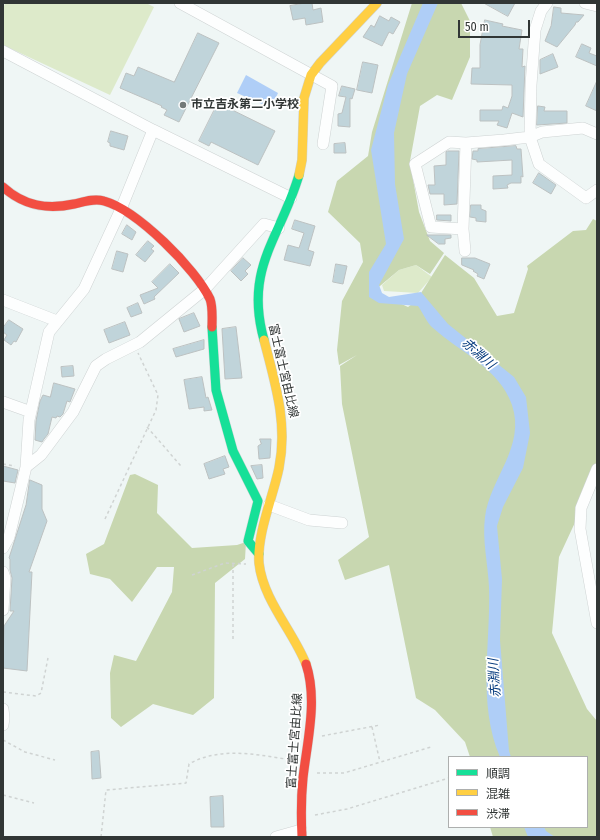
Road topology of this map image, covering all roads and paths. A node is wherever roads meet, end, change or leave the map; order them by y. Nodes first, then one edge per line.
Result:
1 (180, 3) edge
2 (377, 3) edge
3 (547, 3) edge
4 (585, 3) edge
5 (193, 6) edge
6 (597, 6) edge
7 (3, 51) edge
8 (311, 74) junction
9 (153, 130) junction
10 (597, 134) edge
11 (530, 137) junction
12 (466, 143) junction
13 (323, 144) dead end
14 (3, 187) edge
15 (597, 190) edge
16 (291, 198) junction
17 (120, 209) junction
18 (279, 228) junction
19 (463, 229) junction
20 (465, 251) dead end
21 (204, 288) junction
22 (3, 300) edge
23 (57, 321) junction
24 (134, 344) junction
25 (3, 402) edge
26 (31, 412) junction
27 (148, 427) junction
28 (3, 464) edge
29 (180, 466) dead end
30 (26, 467) junction
31 (597, 469) edge
32 (270, 506) junction
33 (105, 519) dead end
34 (342, 523) dead end
35 (3, 548) edge
36 (259, 554) junction
37 (233, 564) junction
38 (259, 565) junction
39 (3, 572) edge
40 (192, 575) dead end
41 (3, 610) edge
42 (597, 623) edge
43 (233, 639) dead end
44 (48, 658) dead end
45 (3, 692) edge
46 (3, 709) edge
47 (3, 725) edge
48 (380, 725) dead end
49 (372, 727) junction
50 (308, 739) junction
51 (3, 740) edge
52 (431, 747) dead end
53 (56, 760) dead end
54 (380, 762) junction
55 (306, 763) junction
56 (305, 774) junction
57 (448, 778) edge
58 (3, 795) edge
59 (34, 803) dead end
60 (301, 818) junction
61 (301, 833) edge
62 (101, 837) edge
63 (276, 837) edge

1 - 5 street
2 - 8 main road, 富士富士宮由比線
3 - 11 street
4 - 6 street
5 - 8 street
7 - 9 street
8 - 13 street
8 - 16 main road, 富士富士宮由比線
9 - 16 street
9 - 17 street
10 - 11 street
11 - 12 street
11 - 15 street
12 - 19 street
12 - 19 street
14 - 17 main road
16 - 18 main road, 富士富士宮由比線
17 - 21 main road
17 - 23 street
18 - 21 street
18 - 32 main road, 富士富士宮由比線
19 - 20 street
21 - 24 street
21 - 36 main road
22 - 23 street
23 - 26 street
24 - 27 path
24 - 30 street
25 - 26 street
26 - 30 street
27 - 29 path
27 - 33 path
28 - 30 path
30 - 35 street
31 - 42 street
32 - 34 street
32 - 36 main road, 富士富士宮由比線
36 - 38 main road, 富士富士宮由比線
37 - 38 path
37 - 40 path
37 - 43 path
38 - 50 main road, 富士富士宮由比線
39 - 41 street
44 - 45 path
46 - 47 street
48 - 49 path
49 - 50 path
49 - 54 path
50 - 55 main road, 富士富士宮由比線
51 - 53 path
52 - 54 path
54 - 56 path
55 - 56 main road, 富士富士宮由比線
55 - 62 path
56 - 60 main road, 富士富士宮由比線
57 - 60 path
58 - 59 path
60 - 61 main road, 富士富士宮由比線
61 - 63 street

